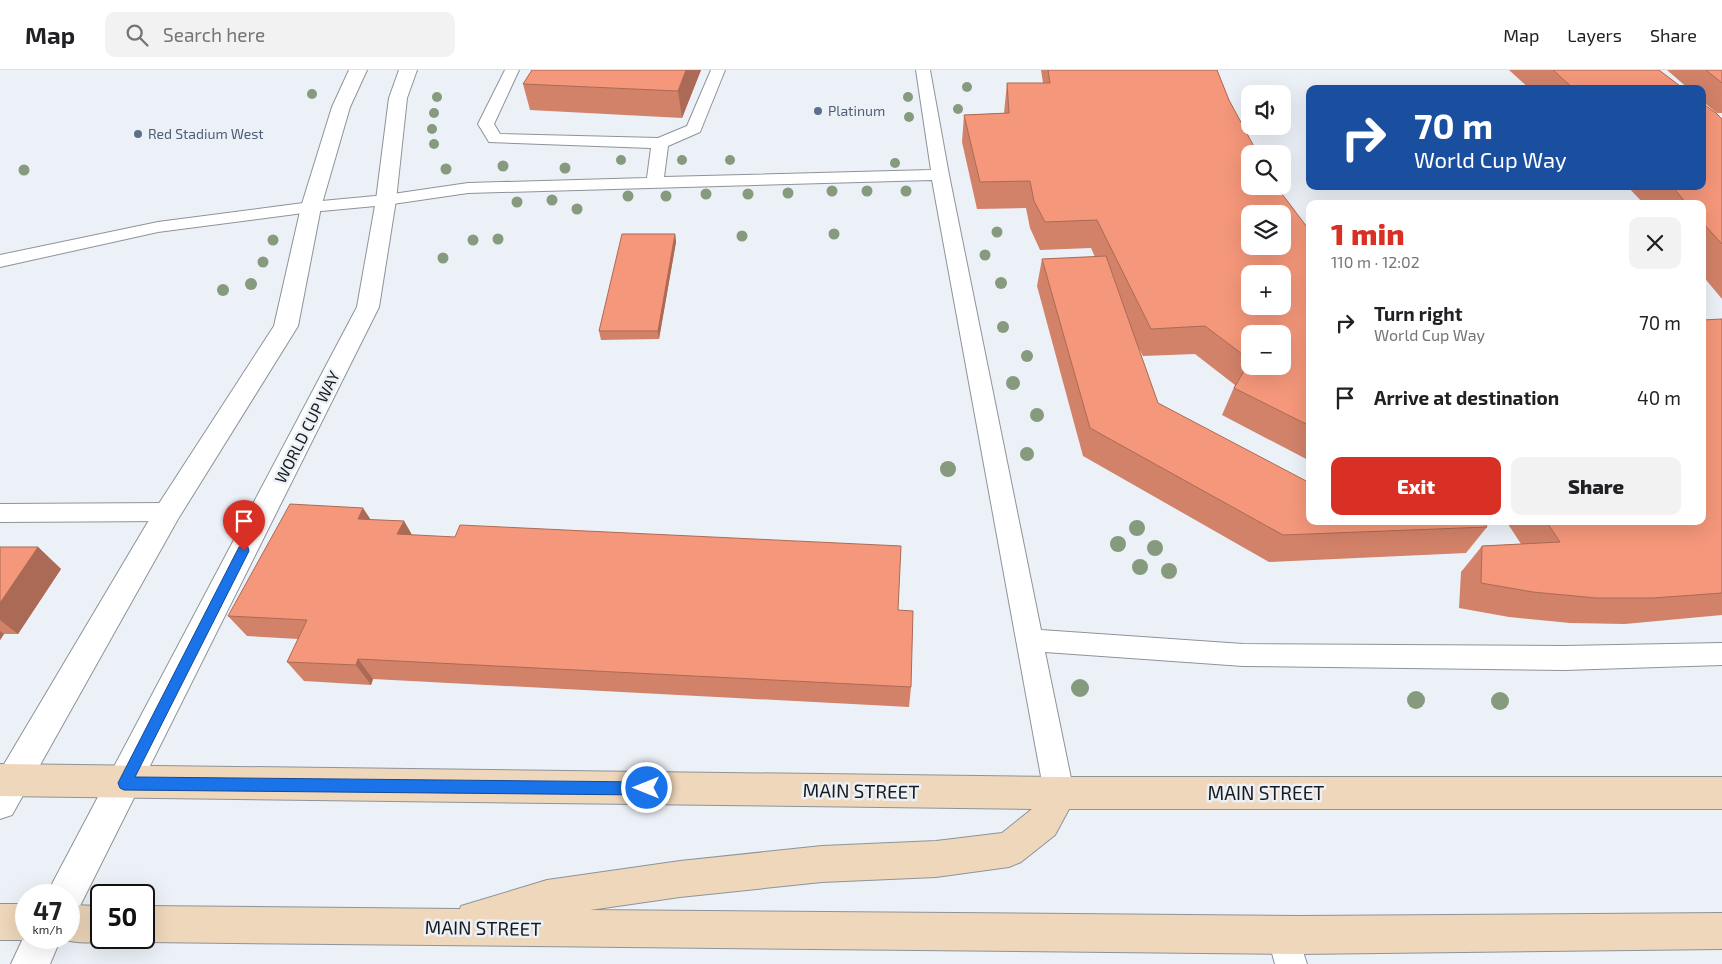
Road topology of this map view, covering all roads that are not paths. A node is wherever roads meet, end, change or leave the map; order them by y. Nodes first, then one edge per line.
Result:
1 (358, 70) edge
2 (408, 70) edge
3 (512, 70) edge
4 (718, 70) edge
5 (923, 70) edge
6 (660, 144) junction
7 (940, 175) junction
8 (656, 183) junction
9 (386, 200) junction
10 (311, 207) junction
11 (0, 261) edge
12 (168, 512) junction
13 (0, 513) edge
14 (1030, 640) junction
15 (1722, 654) edge
16 (124, 783) junction
17 (4, 788) edge
18 (1059, 793) junction
19 (1722, 793) edge
20 (72, 884) edge
21 (0, 922) edge
22 (15, 922) edge
23 (155, 924) edge
24 (443, 927) junction
25 (1722, 931) edge
26 (38, 949) edge
27 (1287, 950) edge
28 (30, 964) edge

1 - 10 street
2 - 9 street, WORLD CUP WAY
3 - 6 lane
4 - 6 lane
5 - 7 lane
6 - 8 lane
7 - 8 lane
7 - 14 lane
8 - 9 lane
9 - 10 lane
9 - 16 street, WORLD CUP WAY
10 - 11 lane
10 - 12 street
12 - 13 lane
12 - 17 street
14 - 15 lane
14 - 18 lane
16 - 17 main road, MAIN STREET
16 - 18 main road, MAIN STREET
16 - 20 street, WORLD CUP WAY
18 - 19 main road, MAIN STREET
18 - 24 main road
21 - 22 main road
23 - 24 main road, MAIN STREET
24 - 27 main road, MAIN STREET
25 - 27 main road, MAIN STREET
26 - 28 street

